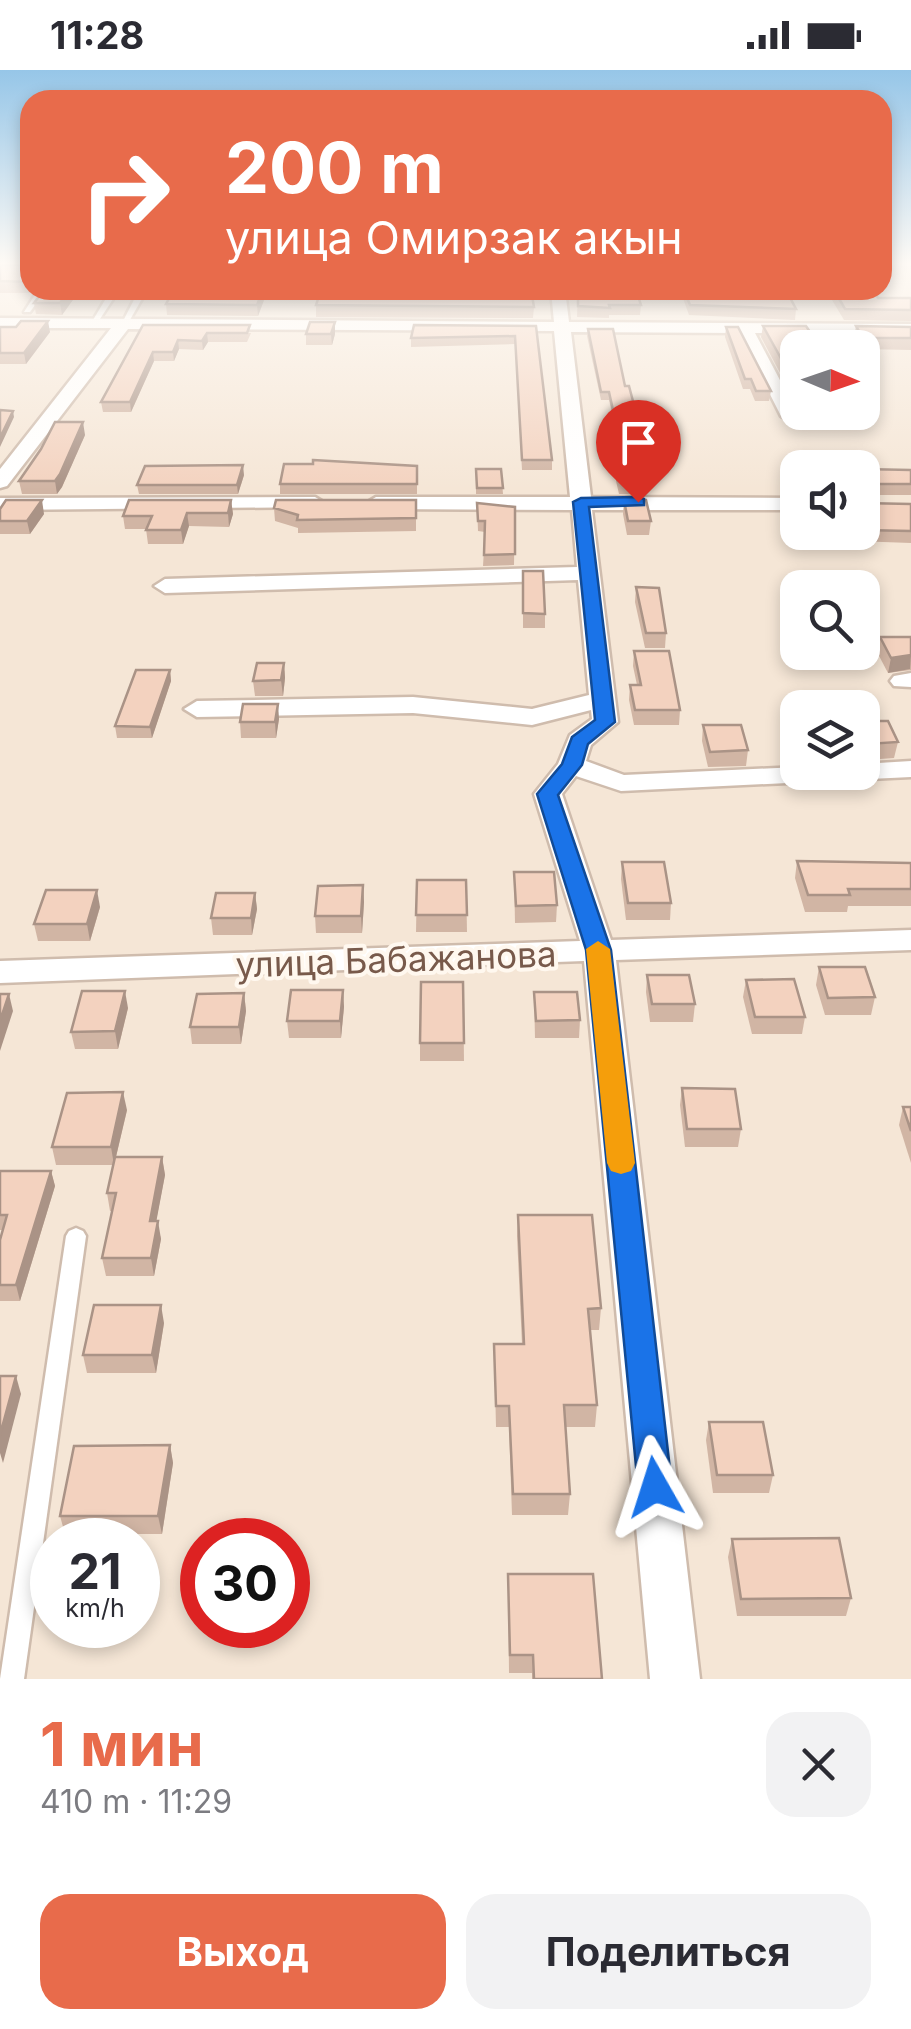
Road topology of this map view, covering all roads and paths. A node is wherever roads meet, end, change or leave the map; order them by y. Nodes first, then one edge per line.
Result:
1 (110, 340) edge
2 (564, 340) edge
3 (751, 340) edge
4 (780, 396) edge
5 (0, 482) edge
6 (581, 502) junction
7 (0, 504) edge
8 (780, 504) edge
9 (589, 573) junction
10 (164, 586) dead end
11 (602, 699) junction
12 (197, 709) dead end
13 (572, 765) junction
14 (911, 769) edge
15 (880, 771) edge
16 (780, 776) edge
17 (911, 940) edge
18 (598, 950) junction
19 (0, 972) edge
20 (76, 1236) dead end
21 (10, 1679) edge
22 (675, 1679) edge

1 - 5 street
2 - 6 street
3 - 4 street
6 - 7 street
6 - 8 street
6 - 9 street
9 - 10 street
9 - 11 street
11 - 12 street
11 - 13 street
13 - 16 street
13 - 18 street
14 - 15 street
17 - 18 street, улица Бабажанова
18 - 19 street, улица Бабажанова
18 - 22 street
20 - 21 lane

